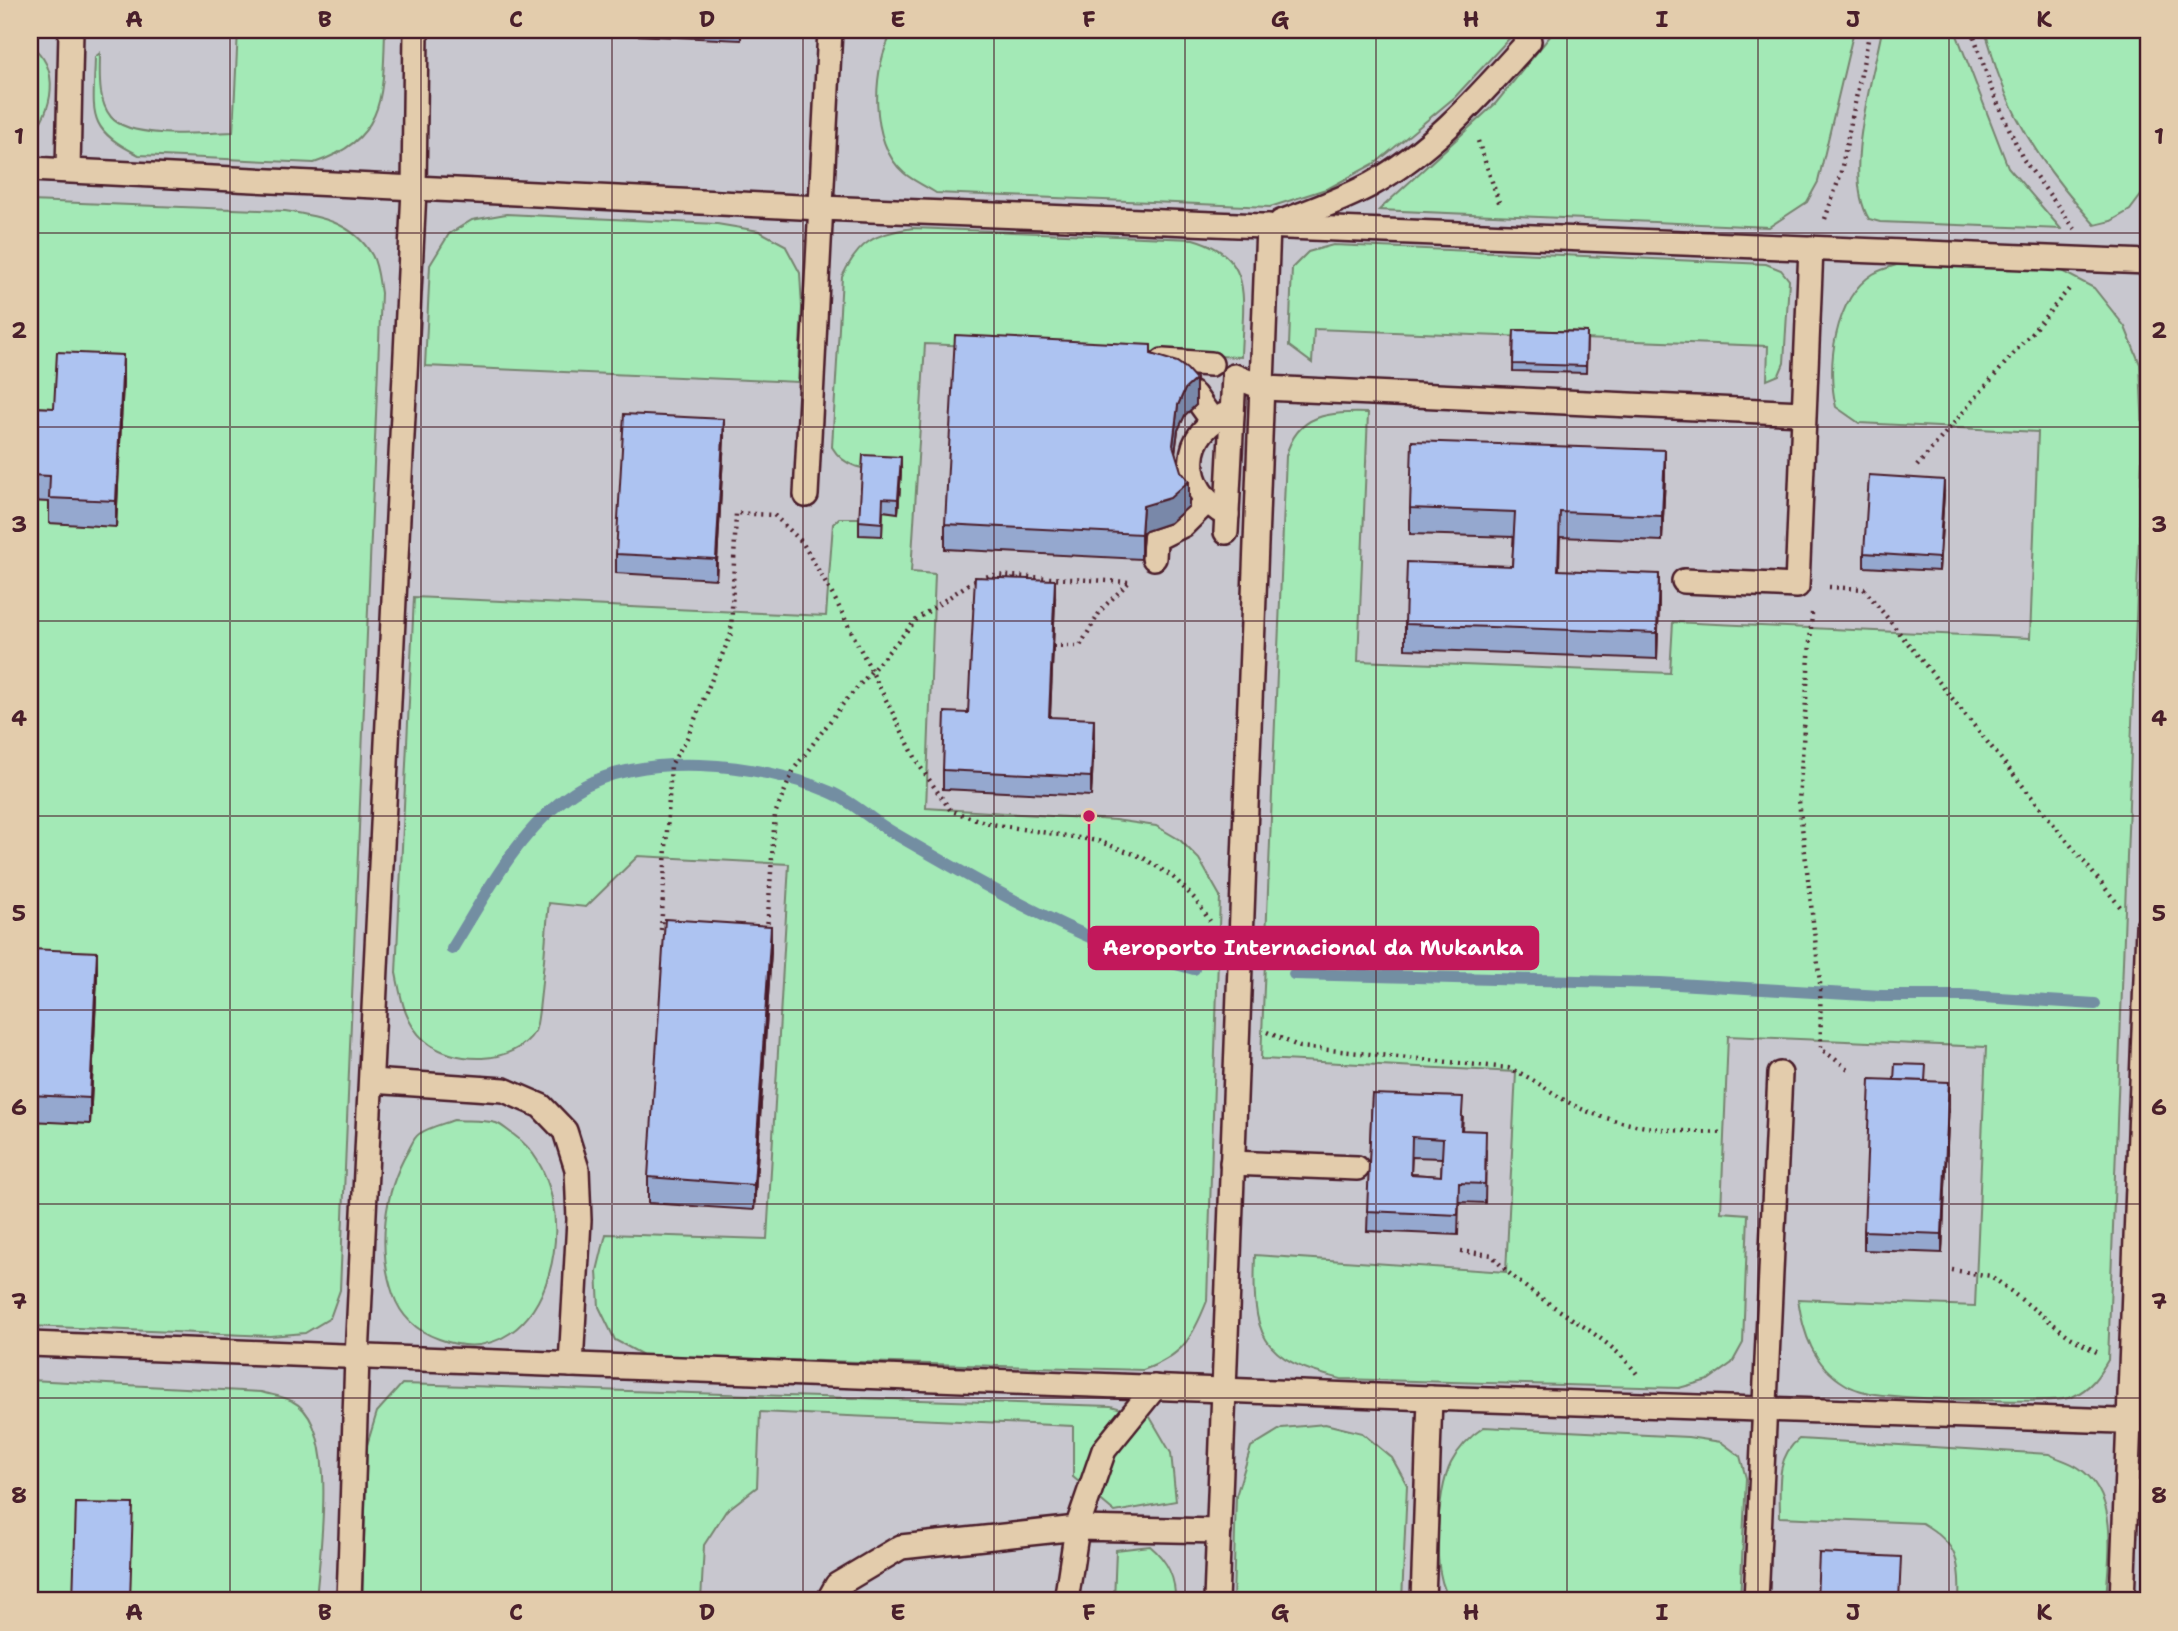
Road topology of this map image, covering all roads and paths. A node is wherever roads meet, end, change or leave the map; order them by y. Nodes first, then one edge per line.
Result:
1 (71, 30) edge
2 (416, 30) edge
3 (830, 30) edge
4 (1870, 30) edge
5 (1972, 30) edge
6 (1529, 41) dead end
7 (1478, 139) dead end
8 (30, 169) edge
9 (68, 170) junction
10 (414, 190) junction
11 (821, 208) junction
12 (1268, 226) junction
13 (1512, 236) junction
14 (1811, 248) junction
15 (2094, 260) junction
16 (2148, 262) edge
17 (1211, 364) dead end
18 (1264, 388) junction
19 (1803, 413) junction
20 (1222, 416) junction
21 (1183, 460) junction
22 (1230, 462) junction
23 (1917, 466) dead end
24 (806, 495) dead end
25 (1206, 502) junction
26 (1154, 558) joint
27 (1684, 581) dead end
28 (1129, 582) junction
29 (1806, 586) junction
30 (1053, 646) edge
31 (872, 671) junction
32 (2148, 927) edge
33 (661, 930) edge
34 (766, 937) edge
35 (2148, 940) edge
36 (1239, 961) junction
37 (1237, 1020) junction
38 (1851, 1071) dead end
39 (1780, 1074) dead end
40 (371, 1081) junction
41 (1724, 1133) dead end
42 (1232, 1163) junction
43 (1357, 1168) dead end
44 (1461, 1251) dead end
45 (1952, 1270) dead end
46 (30, 1344) edge
47 (357, 1356) junction
48 (571, 1365) junction
49 (2131, 1371) junction
50 (1155, 1387) junction
51 (1224, 1390) junction
52 (1430, 1398) junction
53 (1661, 1406) junction
54 (1765, 1410) junction
55 (2139, 1422) edge
56 (1077, 1528) junction
57 (1219, 1531) junction
58 (349, 1601) edge
59 (828, 1601) edge
60 (1066, 1601) edge
61 (1216, 1601) edge
62 (1423, 1601) edge
63 (1756, 1601) edge
64 (2123, 1601) edge

1 - 9 lane
2 - 10 lane
3 - 11 lane
4 - 14 path
5 - 15 path
6 - 12 lane
7 - 13 path
8 - 9 lane
9 - 10 lane
10 - 11 lane
10 - 40 lane
11 - 12 lane
11 - 24 lane
12 - 13 lane
12 - 18 lane
13 - 14 lane
14 - 15 lane
14 - 19 lane
15 - 16 lane
15 - 23 path
17 - 20 lane
18 - 19 lane
18 - 20 lane
18 - 36 lane
19 - 29 lane
20 - 21 lane
20 - 22 lane
21 - 22 lane
21 - 25 lane
22 - 25 lane
25 - 26 lane
26 - 28 path
27 - 29 lane
28 - 30 path
28 - 31 path
29 - 35 path
29 - 38 path
31 - 33 path
31 - 34 path
31 - 36 path
32 - 35 lane
35 - 49 lane
36 - 37 lane
37 - 41 path
37 - 42 lane
39 - 54 lane
40 - 47 lane
40 - 48 lane
42 - 43 lane
42 - 51 lane
44 - 53 path
45 - 49 path
46 - 47 lane
47 - 48 lane
47 - 58 lane
48 - 50 lane
49 - 55 lane
50 - 51 lane
50 - 56 lane
51 - 52 lane
51 - 57 lane
52 - 53 lane
52 - 62 lane
53 - 54 lane
54 - 55 lane
54 - 63 lane
55 - 64 lane
56 - 57 lane
56 - 59 lane
56 - 60 lane
57 - 61 lane

